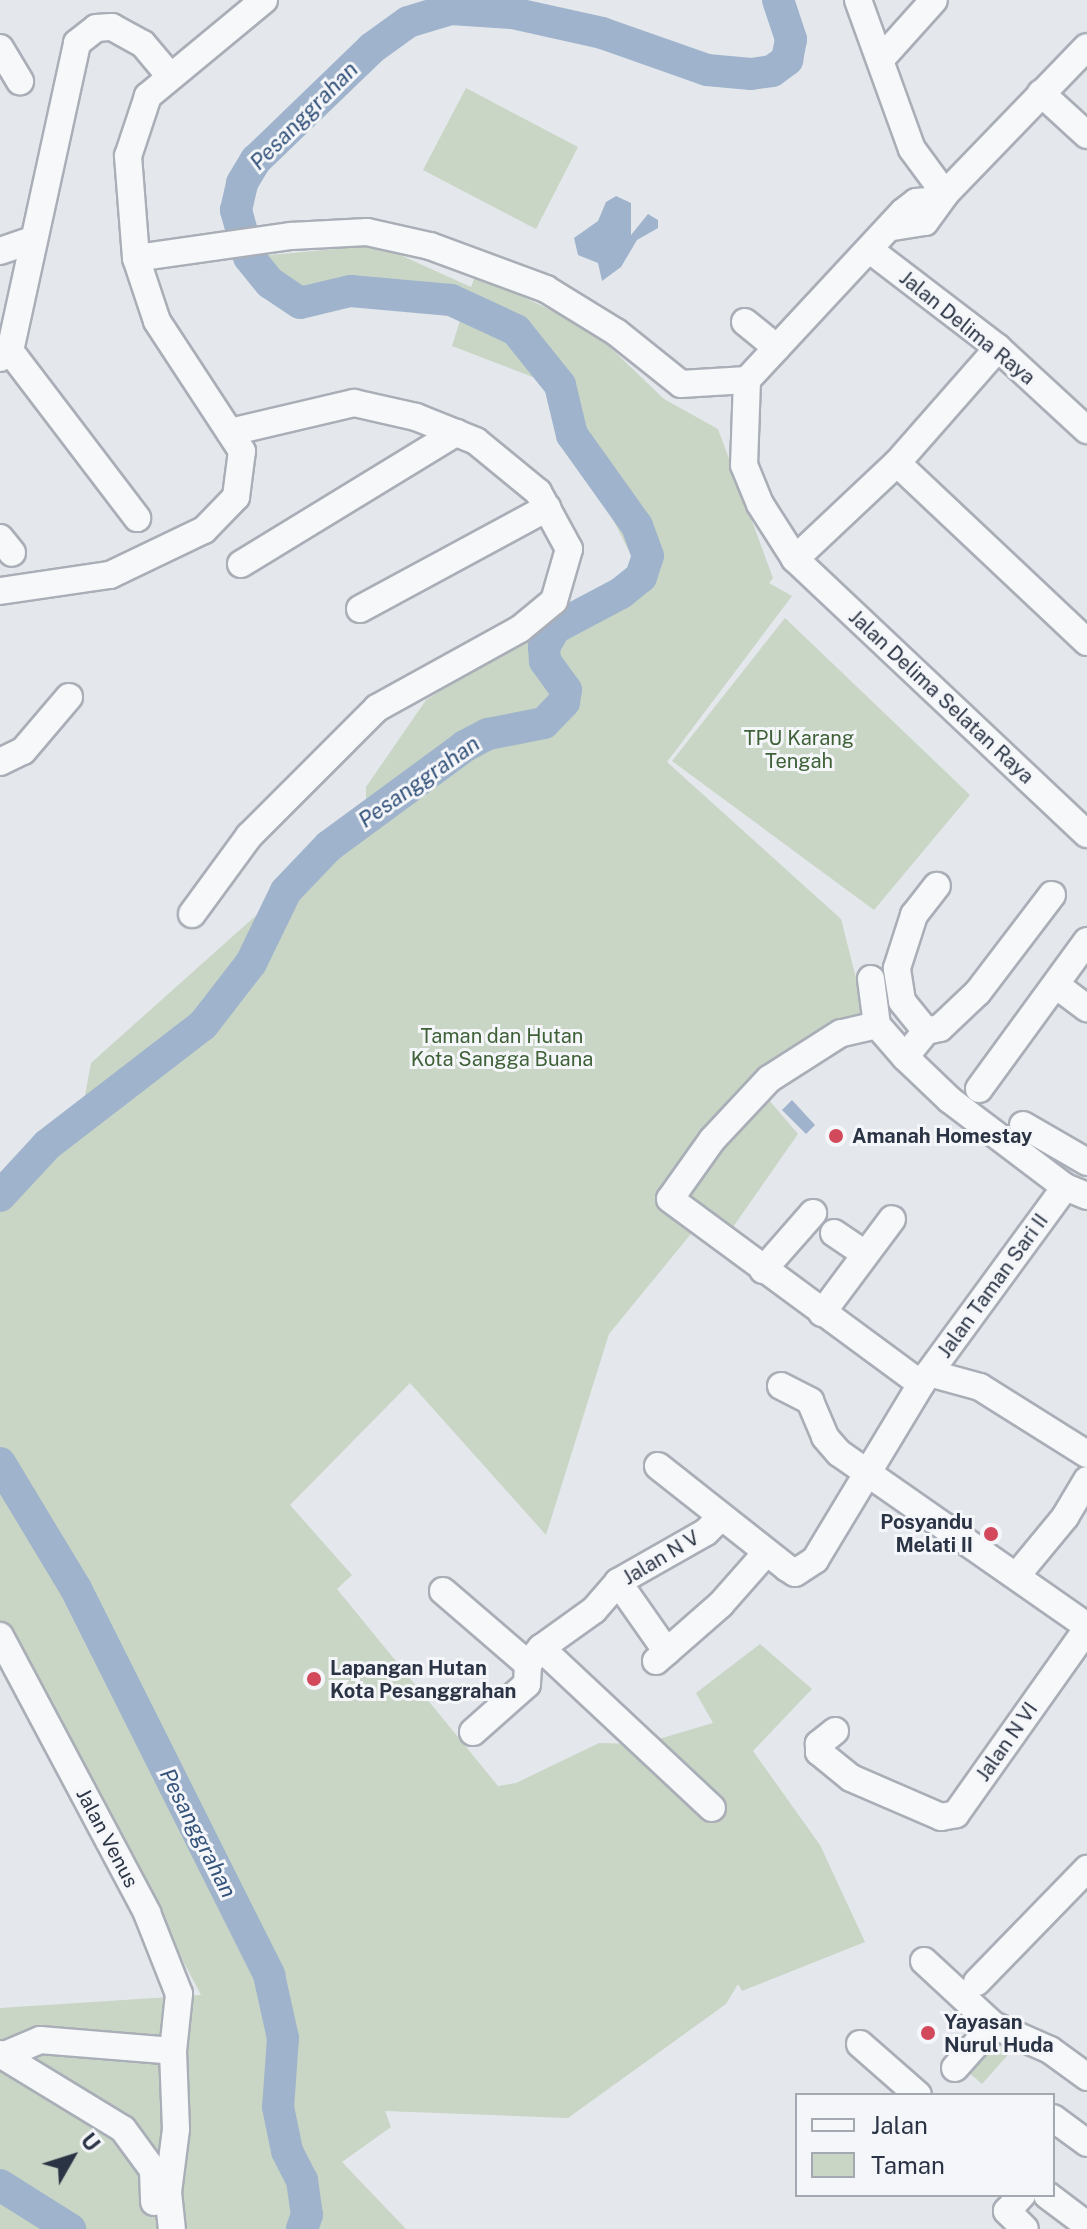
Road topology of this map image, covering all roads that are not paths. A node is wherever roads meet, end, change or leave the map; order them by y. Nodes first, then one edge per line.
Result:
1 (858, 0) edge
2 (934, 0) edge
3 (261, 1) edge
4 (1087, 47) edge
5 (0, 48) edge
6 (881, 59) junction
7 (169, 75) junction
8 (20, 81) dead end
9 (1041, 93) junction
10 (1087, 135) edge
11 (942, 197) junction
12 (32, 240) junction
13 (0, 251) edge
14 (875, 255) junction
15 (136, 258) junction
16 (745, 322) dead end
17 (820, 328) dead end
18 (777, 348) junction
19 (998, 348) junction
20 (5, 354) edge
21 (747, 380) junction
22 (1085, 423) edge
23 (230, 432) junction
24 (456, 433) junction
25 (897, 463) junction
26 (547, 508) junction
27 (137, 518) dead end
28 (795, 559) junction
29 (241, 564) dead end
30 (0, 591) edge
31 (360, 609) dead end
32 (1087, 642) edge
33 (69, 697) dead end
34 (0, 762) edge
35 (1087, 834) edge
36 (937, 886) dead end
37 (1052, 895) dead end
38 (192, 914) dead end
39 (1087, 941) edge
40 (871, 979) dead end
41 (1056, 985) junction
42 (1087, 1008) edge
43 (877, 1025) junction
44 (926, 1031) junction
45 (905, 1057) junction
46 (979, 1089) dead end
47 (1023, 1125) dead end
48 (1087, 1162) edge
49 (1076, 1192) edge
50 (813, 1213) dead end
51 (892, 1219) dead end
52 (834, 1233) dead end
53 (865, 1254) junction
54 (763, 1270) junction
55 (822, 1313) junction
56 (925, 1379) junction
57 (781, 1386) dead end
58 (1087, 1454) edge
59 (658, 1466) dead end
60 (866, 1470) junction
61 (1087, 1480) edge
62 (720, 1518) junction
63 (766, 1553) junction
64 (1018, 1574) junction
65 (618, 1582) junction
66 (443, 1591) dead end
67 (1087, 1627) edge
68 (0, 1636) edge
69 (534, 1656) junction
70 (835, 1731) dead end
71 (473, 1732) dead end
72 (712, 1808) dead end
73 (1087, 1869) edge
74 (924, 1961) dead end
75 (977, 1982) dead end
76 (993, 2025) junction
77 (860, 2044) dead end
78 (173, 2051) junction
79 (2, 2053) edge
80 (955, 2068) dead end
81 (1087, 2077) edge
82 (916, 2093) edge
83 (1055, 2119) edge
84 (1087, 2143) edge
85 (1020, 2197) edge
86 (1050, 2197) edge
87 (1087, 2225) edge
88 (155, 2229) edge
89 (172, 2229) edge
90 (1025, 2229) edge

1 - 6 street
2 - 6 street
3 - 7 street
4 - 9 street
5 - 8 street
6 - 11 street
7 - 12 street
7 - 15 street
9 - 10 street
9 - 11 street
11 - 14 street
12 - 13 street
12 - 20 street
14 - 17 street, Jalan Delima Raya
14 - 18 street
14 - 19 street, Jalan Delima Raya
15 - 21 street
15 - 23 street
16 - 18 street
18 - 21 street
19 - 22 street, Jalan Delima Raya
19 - 25 street
20 - 27 street
21 - 28 street, Jalan Delima Selatan Raya
23 - 24 street
23 - 30 street
24 - 26 street
24 - 29 street
25 - 28 street
25 - 32 street
26 - 31 street
26 - 38 street
28 - 35 street, Jalan Delima Selatan Raya
33 - 34 street
36 - 44 street
37 - 44 street
39 - 41 street
40 - 43 street
41 - 42 street
41 - 46 street
43 - 45 street, Jalan Taman Sari II
43 - 54 street
44 - 45 street
45 - 49 street, Jalan Taman Sari II
47 - 48 street
49 - 56 street, Jalan Taman Sari II
50 - 54 street
51 - 53 street
52 - 53 street
53 - 55 street
54 - 55 street
55 - 56 street
56 - 58 street
56 - 60 street, Jalan Taman Sari II
57 - 60 street
59 - 62 street, Jalan N V
60 - 63 street, Jalan N V
60 - 64 street
61 - 64 street
62 - 63 street, Jalan N V
62 - 65 street, Jalan N V
63 - 65 street
64 - 67 street
65 - 69 street, Jalan N V
66 - 69 street
67 - 70 street, Jalan N VI
68 - 78 street, Jalan Venus
69 - 71 street, Jalan N V
69 - 72 street
73 - 75 street
74 - 76 street
76 - 80 street
76 - 81 street
77 - 82 street
78 - 79 street
78 - 89 street, Jalan Venus
79 - 88 street
83 - 84 street
85 - 90 street
86 - 87 street

